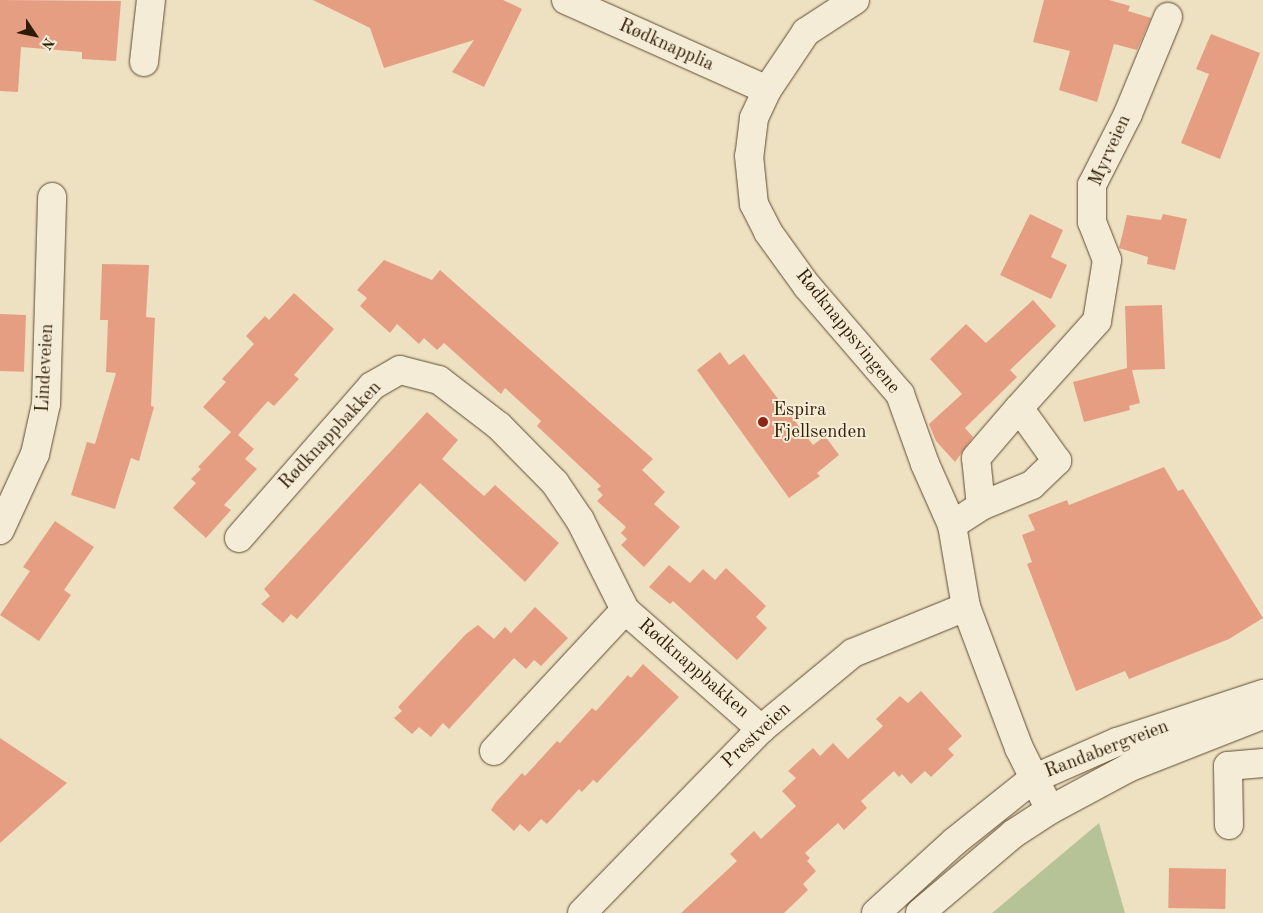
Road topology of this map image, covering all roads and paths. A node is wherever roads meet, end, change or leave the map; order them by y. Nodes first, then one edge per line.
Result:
1 (151, 0) edge
2 (566, 0) edge
3 (856, 0) edge
4 (1168, 17) dead end
5 (144, 62) dead end
6 (767, 90) junction
7 (52, 197) dead end
8 (1019, 408) junction
9 (981, 506) junction
10 (952, 525) junction
11 (0, 530) edge
12 (239, 538) dead end
13 (966, 608) junction
14 (625, 610) junction
15 (1263, 694) edge
16 (1263, 715) edge
17 (761, 729) junction
18 (494, 751) dead end
19 (1263, 762) edge
20 (1033, 779) junction
21 (1050, 810) junction
22 (1229, 825) dead end
23 (582, 913) edge
24 (876, 913) edge
25 (920, 913) edge

1 - 5 street
2 - 6 street, Rødknapplia
3 - 6 street, Rødknappsvingene
4 - 8 street, Myrveien
6 - 10 street, Rødknappsvingene
7 - 11 street, Lindeveien
8 - 9 street, Myrveien
8 - 9 street
9 - 10 street
10 - 13 street, Rødknappsvingene
12 - 14 street, Rødknappbakken
13 - 17 street, Prestveien
13 - 20 street, Rødknappsvingene
14 - 17 street, Rødknappbakken
14 - 18 street, Rødknappbakken
15 - 20 street, Randabergveien
16 - 21 street, Randabergveien
17 - 23 street, Prestveien
19 - 22 street
20 - 21 street, Rødknappsvingene
20 - 24 street, Randabergveien
21 - 25 street, Randabergveien

